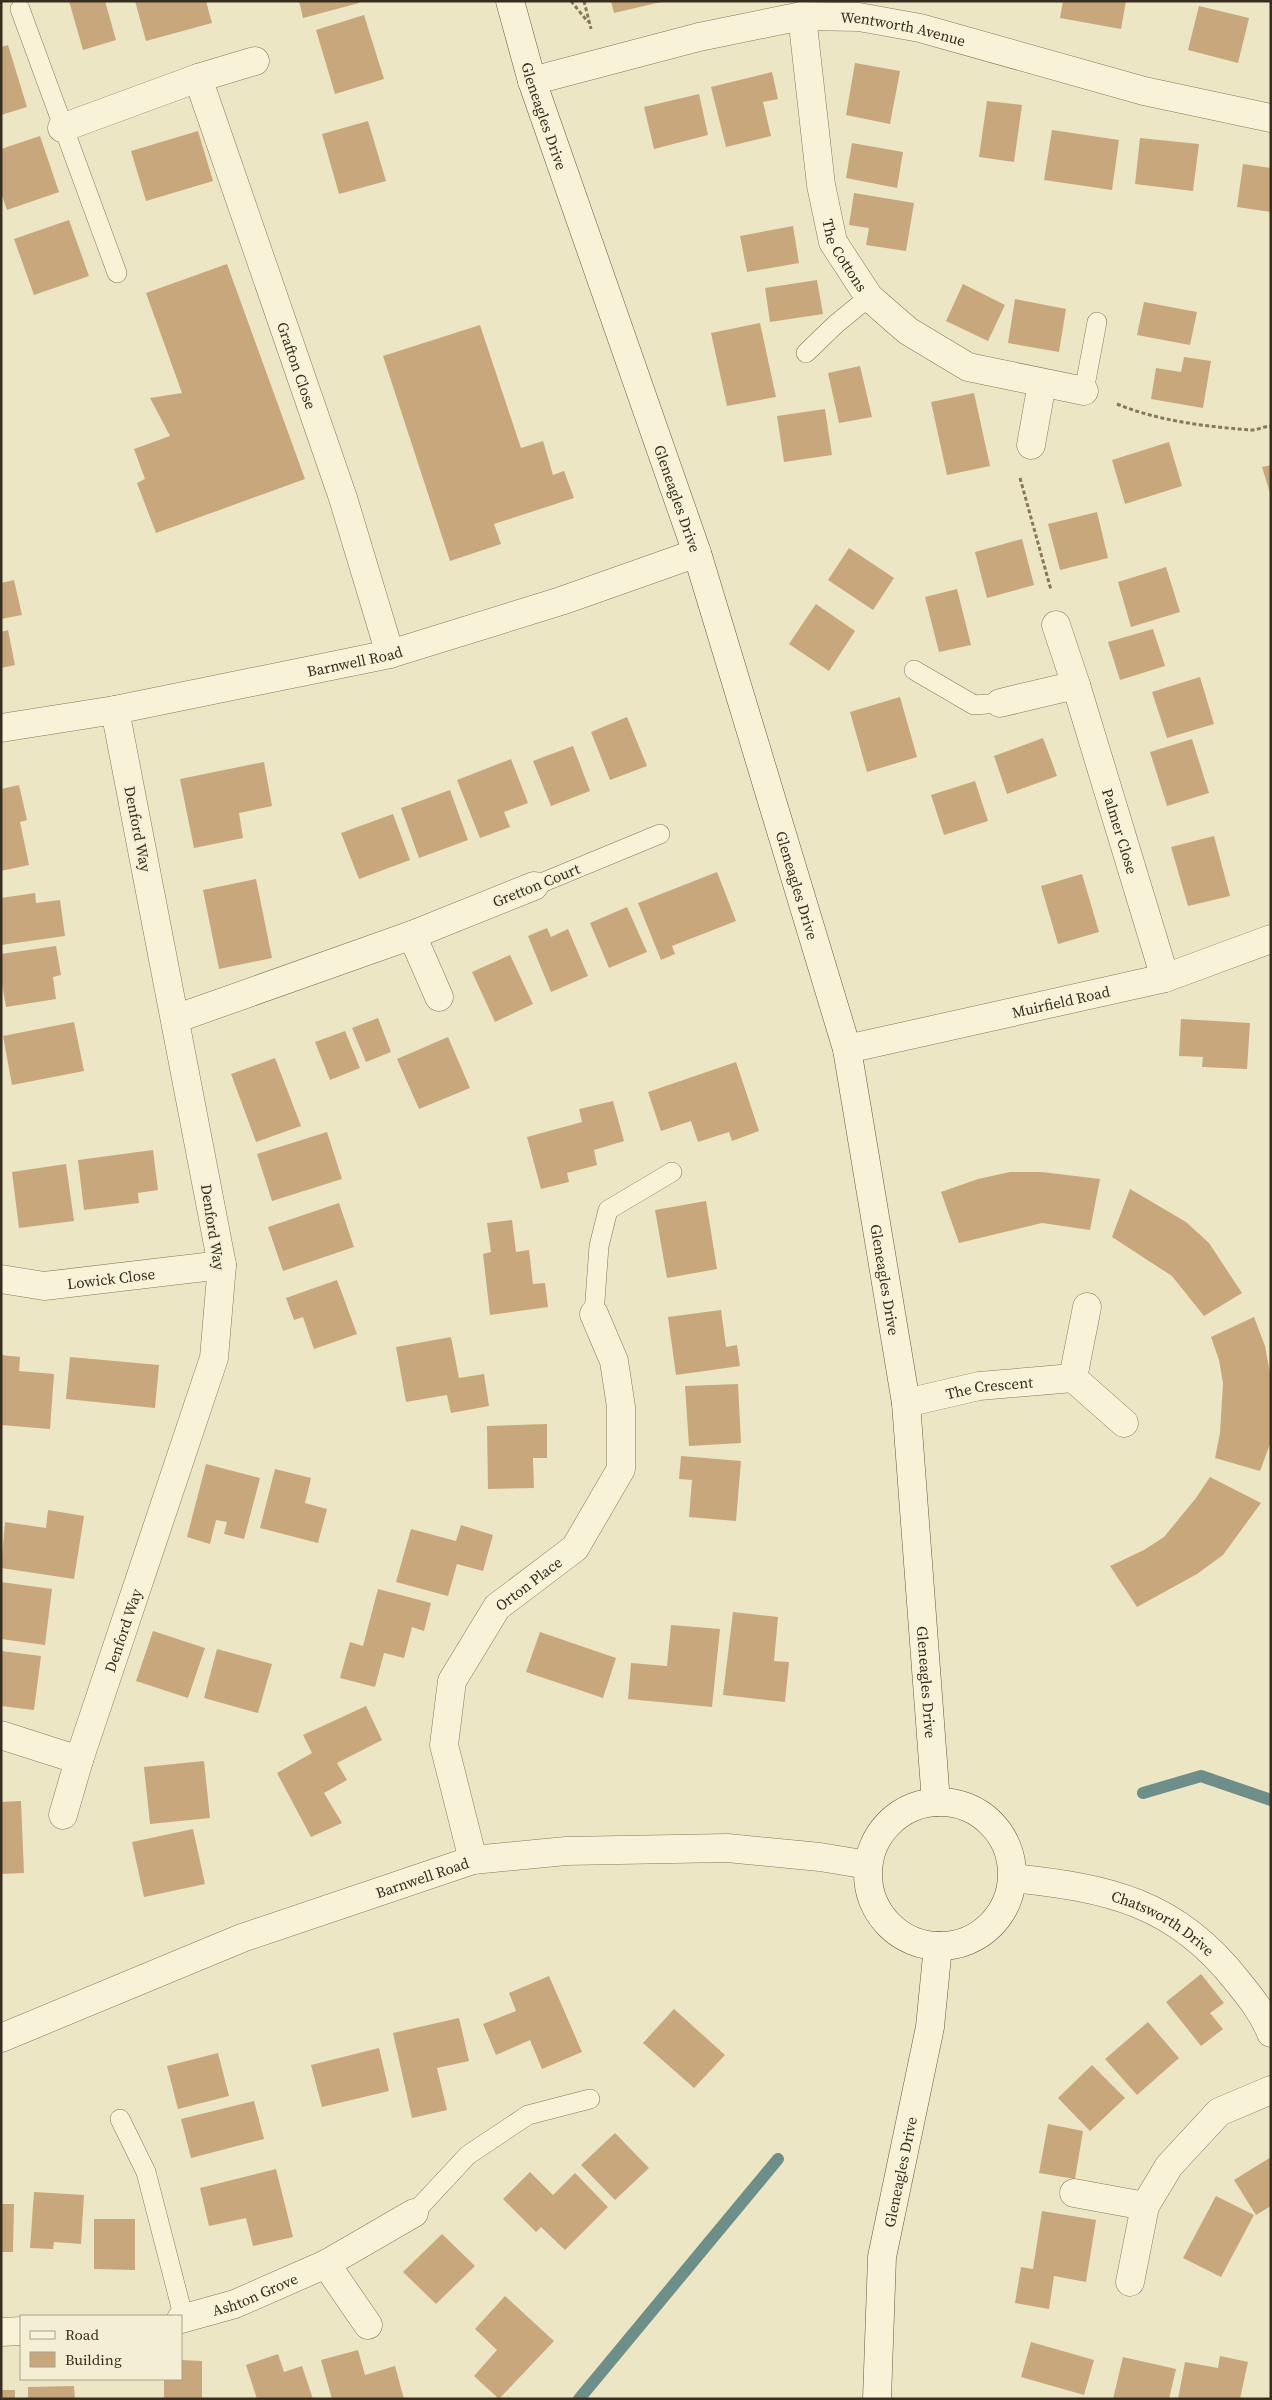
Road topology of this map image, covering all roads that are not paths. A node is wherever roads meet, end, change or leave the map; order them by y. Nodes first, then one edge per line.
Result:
1 (510, 1) edge
2 (20, 9) dead end
3 (802, 16) junction
4 (255, 62) dead end
5 (198, 78) junction
6 (532, 81) junction
7 (1271, 118) edge
8 (62, 128) junction
9 (117, 273) dead end
10 (869, 297) junction
11 (1097, 322) dead end
12 (806, 353) dead end
13 (1042, 383) junction
14 (1084, 390) joint
15 (1031, 445) road end
16 (697, 552) junction
17 (1056, 625) road end
18 (390, 654) junction
19 (914, 670) dead end
20 (1076, 685) junction
21 (1000, 703) joint
22 (115, 710) junction
23 (1, 728) edge
24 (660, 834) dead end
25 (534, 886) joint
26 (412, 936) junction
27 (1271, 939) edge
28 (1164, 978) junction
29 (439, 997) dead end
30 (175, 1019) junction
31 (847, 1049) junction
32 (672, 1172) dead end
33 (222, 1265) junction
34 (1, 1278) edge
35 (1087, 1307) dead end
36 (594, 1314) joint
37 (1073, 1378) junction
38 (906, 1403) junction
39 (1124, 1423) dead end
40 (1, 1735) edge
41 (79, 1760) junction
42 (936, 1802) junction
43 (62, 1815) dead end
44 (473, 1860) junction
45 (868, 1865) junction
46 (1013, 1878) junction
47 (938, 1946) junction
48 (1271, 2033) edge
49 (1, 2038) edge
50 (1271, 2090) edge
51 (590, 2099) dead end
52 (120, 2119) dead end
53 (1074, 2193) dead end
54 (1145, 2206) junction
55 (414, 2213) joint
56 (326, 2264) junction
57 (1130, 2282) dead end
58 (182, 2315) edge
59 (183, 2319) edge
60 (368, 2325) dead end
61 (20, 2331) edge
62 (1, 2332) edge
63 (877, 2399) edge

1 - 6 street, Gleneagles Drive
2 - 8 lane
3 - 6 street, Wentworth Avenue
3 - 7 street, Wentworth Avenue
3 - 10 street, The Cottons
4 - 5 street
5 - 8 street
5 - 18 street, Grafton Close
6 - 16 street, Gleneagles Drive
8 - 9 lane
10 - 12 lane
10 - 13 street, The Cottons
11 - 14 lane
13 - 14 street, The Cottons
13 - 15 street
16 - 18 street, Barnwell Road
16 - 31 street, Gleneagles Drive
17 - 20 street, Palmer Close
18 - 22 street, Barnwell Road
19 - 21 lane
20 - 21 street
20 - 28 street, Palmer Close
22 - 23 street, Barnwell Road
22 - 30 street, Denford Way
24 - 25 lane, Gretton Court
25 - 26 street, Gretton Court
26 - 29 street
26 - 30 street, Gretton Court
27 - 28 street, Muirfield Road
28 - 31 street, Muirfield Road
30 - 33 street, Denford Way
31 - 38 street, Gleneagles Drive
32 - 36 lane
33 - 34 street, Lowick Close
33 - 41 street, Denford Way
35 - 37 street
36 - 44 street, Orton Place
37 - 38 street, The Crescent
37 - 39 street
38 - 42 street, Gleneagles Drive
40 - 41 street
41 - 43 street, Denford Way
42 - 45 street
42 - 46 street
44 - 45 street, Barnwell Road
44 - 49 street, Barnwell Road
45 - 47 street
46 - 47 street
46 - 48 street, Chatsworth Drive
47 - 63 street, Gleneagles Drive
50 - 54 street
51 - 55 lane
52 - 58 lane
53 - 54 street
54 - 57 street
55 - 56 street, Ashton Grove
56 - 59 street, Ashton Grove
56 - 60 street
61 - 62 street

